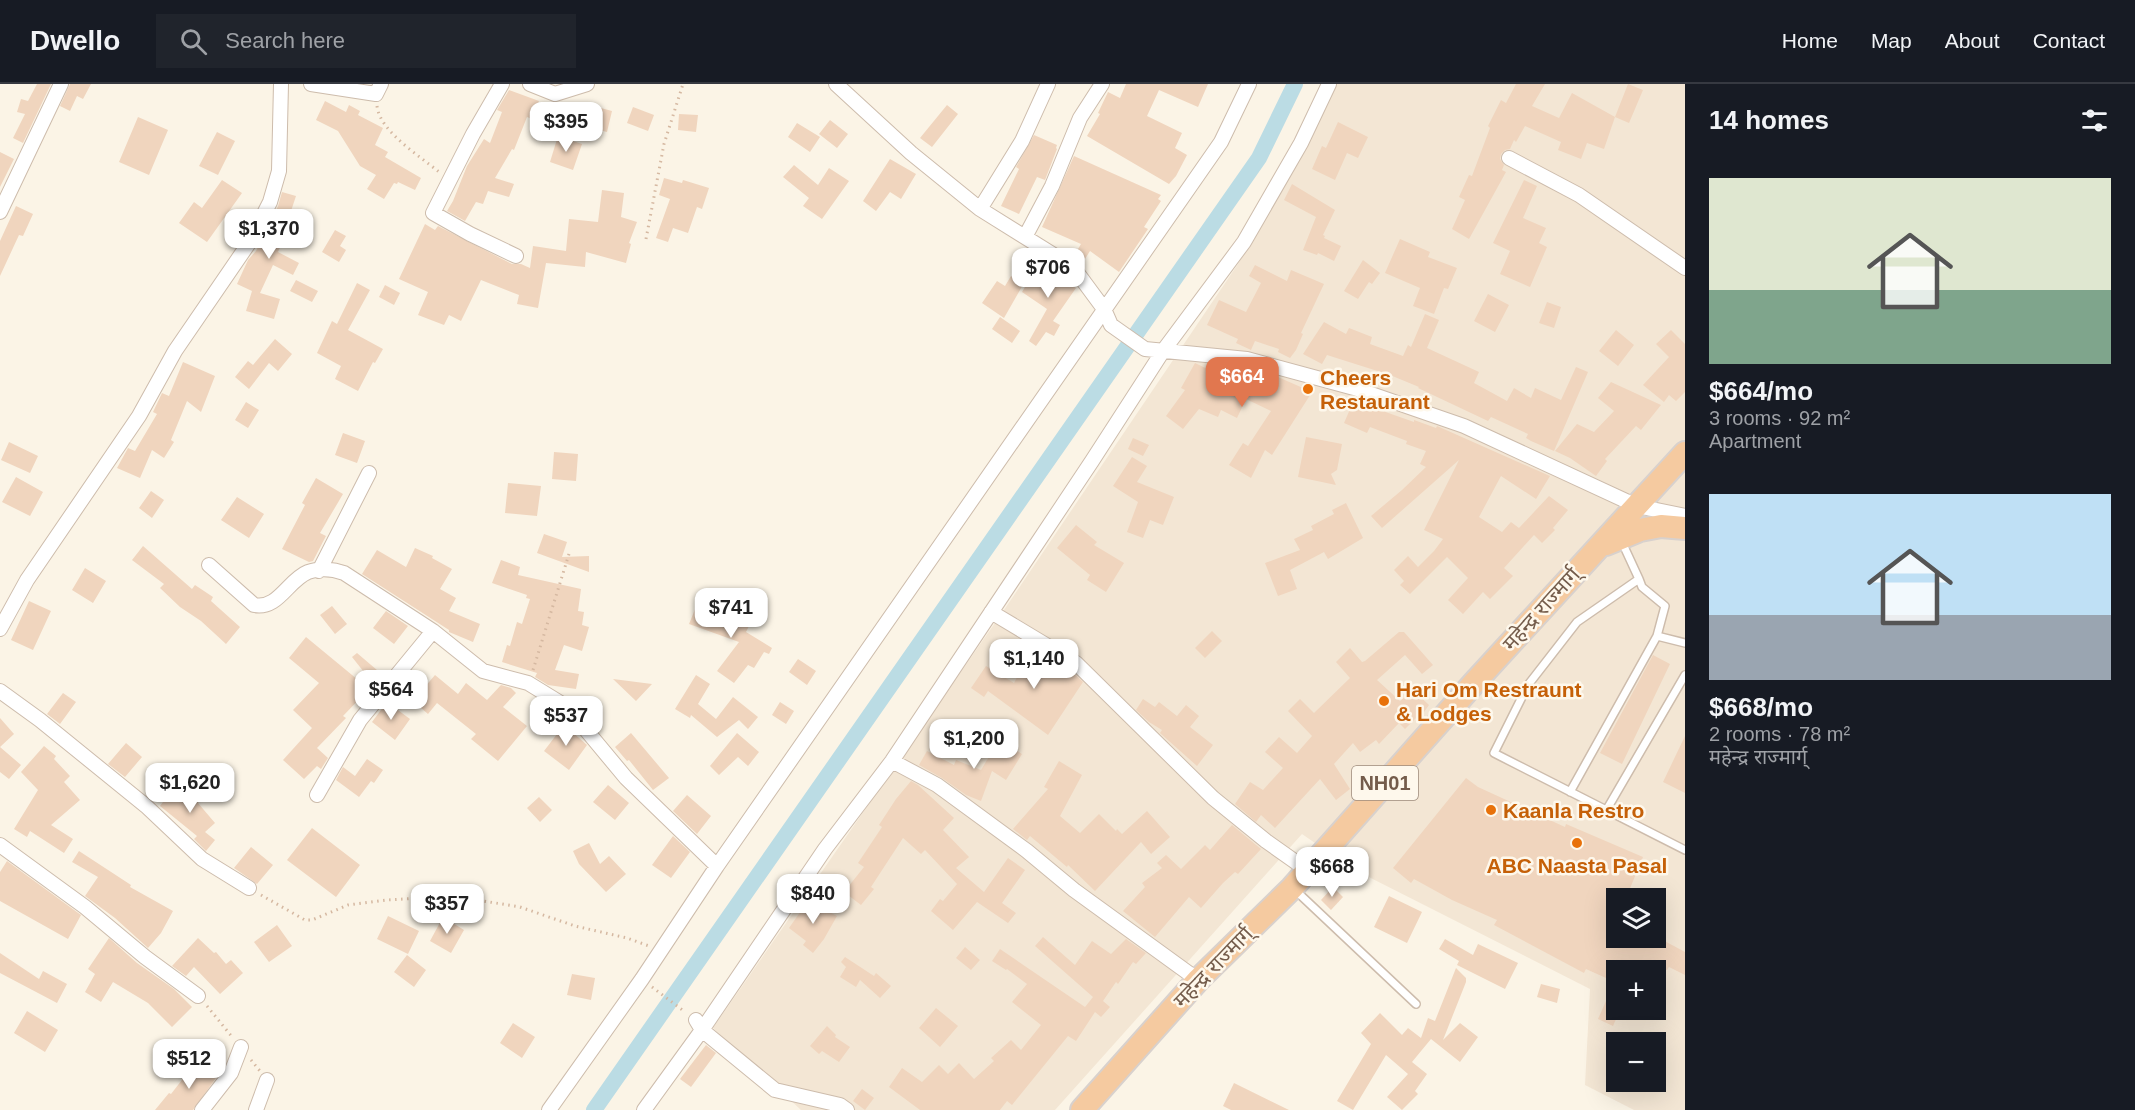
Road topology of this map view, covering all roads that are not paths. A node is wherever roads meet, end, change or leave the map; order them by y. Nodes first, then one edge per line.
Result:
1 (61, 84) edge
2 (281, 84) edge
3 (311, 84) edge
4 (502, 84) edge
5 (530, 84) edge
6 (586, 84) edge
7 (836, 84) edge
8 (1048, 84) edge
9 (1102, 84) edge
10 (1249, 84) edge
11 (1329, 84) edge
12 (379, 89) edge
13 (1509, 158) dead end
14 (980, 209) junction
15 (0, 212) edge
16 (1025, 237) junction
17 (516, 256) dead end
18 (1685, 268) edge
19 (1104, 309) junction
20 (1163, 351) junction
21 (1685, 453) edge
22 (369, 472) dead end
23 (1637, 506) junction
24 (1685, 516) edge
25 (1685, 528) edge
26 (1620, 538) junction
27 (1597, 547) junction
28 (209, 565) dead end
29 (319, 571) junction
30 (1639, 579) junction
31 (991, 612) junction
32 (0, 629) edge
33 (433, 631) junction
34 (1657, 636) junction
35 (1685, 644) edge
36 (1685, 675) edge
37 (0, 691) edge
38 (892, 761) junction
39 (1570, 792) junction
40 (316, 795) dead end
41 (1607, 809) junction
42 (0, 845) edge
43 (1685, 850) edge
44 (717, 866) junction
45 (1307, 870) junction
46 (249, 888) road end
47 (1292, 888) junction
48 (1198, 980) junction
49 (198, 996) dead end
50 (1416, 1004) dead end
51 (699, 1025) junction
52 (241, 1047) dead end
53 (267, 1080) dead end
54 (202, 1110) edge
55 (256, 1110) edge
56 (549, 1110) edge
57 (644, 1110) edge
58 (847, 1110) edge
59 (1083, 1110) edge

1 - 15 street
2 - 32 street
3 - 12 street
4 - 17 street
5 - 6 street
7 - 14 street
8 - 14 street
9 - 16 street
10 - 19 street
11 - 20 street
13 - 18 street
14 - 16 street
16 - 19 street
19 - 20 street
19 - 44 street
20 - 23 street
20 - 31 street
21 - 23 highway, महेन्द्र राज्मार्ग् / NH01
22 - 29 street
23 - 24 street
23 - 27 highway, महेन्द्र राज्मार्ग् / NH01
25 - 26 highway
26 - 27 highway
26 - 30 lane
27 - 45 highway, महेन्द्र राज्मार्ग् / NH01
28 - 29 street
29 - 33 street
30 - 34 lane
30 - 39 lane
31 - 38 street
31 - 45 street
33 - 40 street
33 - 44 street
34 - 35 lane
34 - 39 lane
36 - 41 lane
37 - 46 street
38 - 48 street
38 - 51 street
39 - 41 lane
41 - 43 lane
42 - 49 street
44 - 56 street
45 - 47 highway, महेन्द्र राज्मार्ग् / NH01
47 - 48 highway, महेन्द्र राज्मार्ग् / NH01
47 - 50 lane
48 - 59 highway, महेन्द्र राज्मार्ग् / NH01
51 - 57 street
51 - 58 street
52 - 54 street
53 - 55 street

